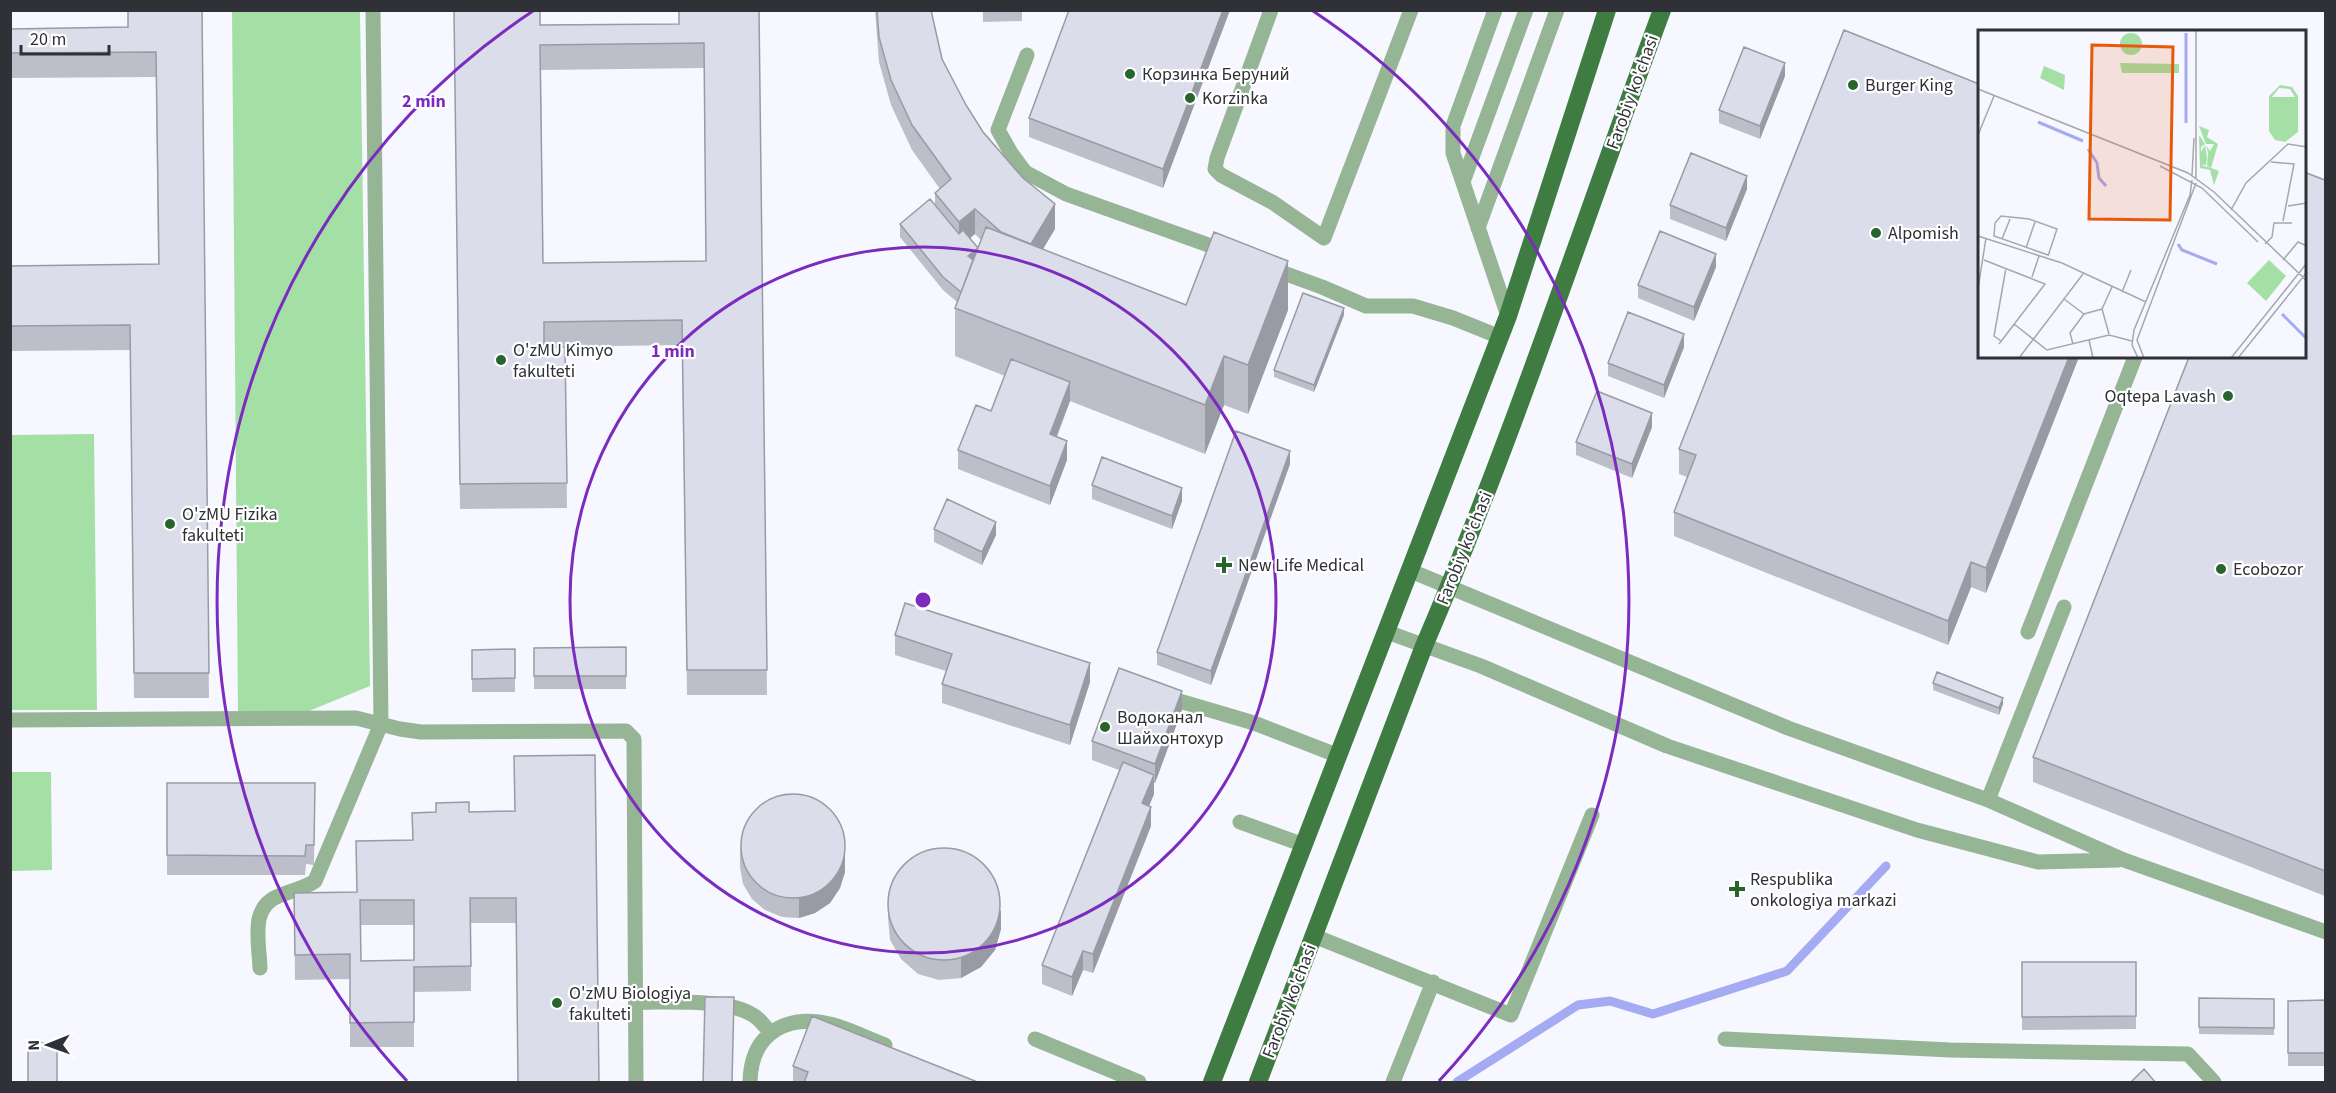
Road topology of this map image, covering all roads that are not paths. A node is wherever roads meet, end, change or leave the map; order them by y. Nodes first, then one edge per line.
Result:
1 (373, 10) edge
2 (1271, 10) edge
3 (1412, 10) edge
4 (1495, 10) edge
5 (1526, 10) edge
6 (1557, 10) edge
7 (1607, 10) edge
8 (1662, 10) edge
9 (1027, 55) dead end
10 (1463, 182) junction
11 (1478, 228) junction
12 (1508, 316) junction
13 (1500, 337) junction
14 (2135, 358) edge
15 (1411, 571) junction
16 (1449, 588) junction
17 (2064, 607) dead end
18 (1387, 632) junction
19 (2028, 632) dead end
20 (1424, 646) junction
21 (1176, 700) edge
22 (10, 720) edge
23 (381, 724) junction
24 (1339, 756) junction
25 (1988, 800) junction
26 (1592, 815) dead end
27 (1240, 822) dead end
28 (1304, 845) junction
29 (2124, 860) junction
30 (2325, 932) edge
31 (1314, 936) junction
32 (260, 968) dead end
33 (1433, 982) junction
34 (636, 1002) junction
35 (770, 1032) junction
36 (1035, 1039) dead end
37 (1725, 1039) dead end
38 (901, 1052) edge
39 (636, 1083) edge
40 (750, 1083) edge
41 (1139, 1083) edge
42 (1212, 1083) edge
43 (1258, 1083) edge
44 (1393, 1083) edge
45 (2214, 1083) edge

1 - 23 lane
2 - 3 lane
4 - 10 lane
5 - 10 lane
6 - 11 lane
7 - 12 main road
8 - 16 main road, Farobiy ko'chasi
9 - 13 lane
10 - 11 lane
11 - 12 lane
12 - 13 main road
13 - 15 main road
14 - 19 lane
15 - 16 lane
15 - 18 main road
16 - 20 main road, Farobiy ko'chasi
16 - 25 lane
17 - 25 lane
18 - 20 lane
18 - 24 main road
20 - 29 lane
20 - 31 main road, Farobiy ko'chasi
21 - 24 lane
22 - 23 lane
23 - 32 lane
23 - 34 lane
24 - 28 main road
25 - 29 lane
26 - 33 lane
27 - 28 lane
28 - 42 main road
29 - 30 lane
31 - 33 lane
31 - 43 main road, Farobiy ko'chasi
33 - 44 lane
34 - 35 lane
34 - 39 lane
35 - 38 lane
35 - 40 lane
36 - 41 lane
37 - 45 lane

